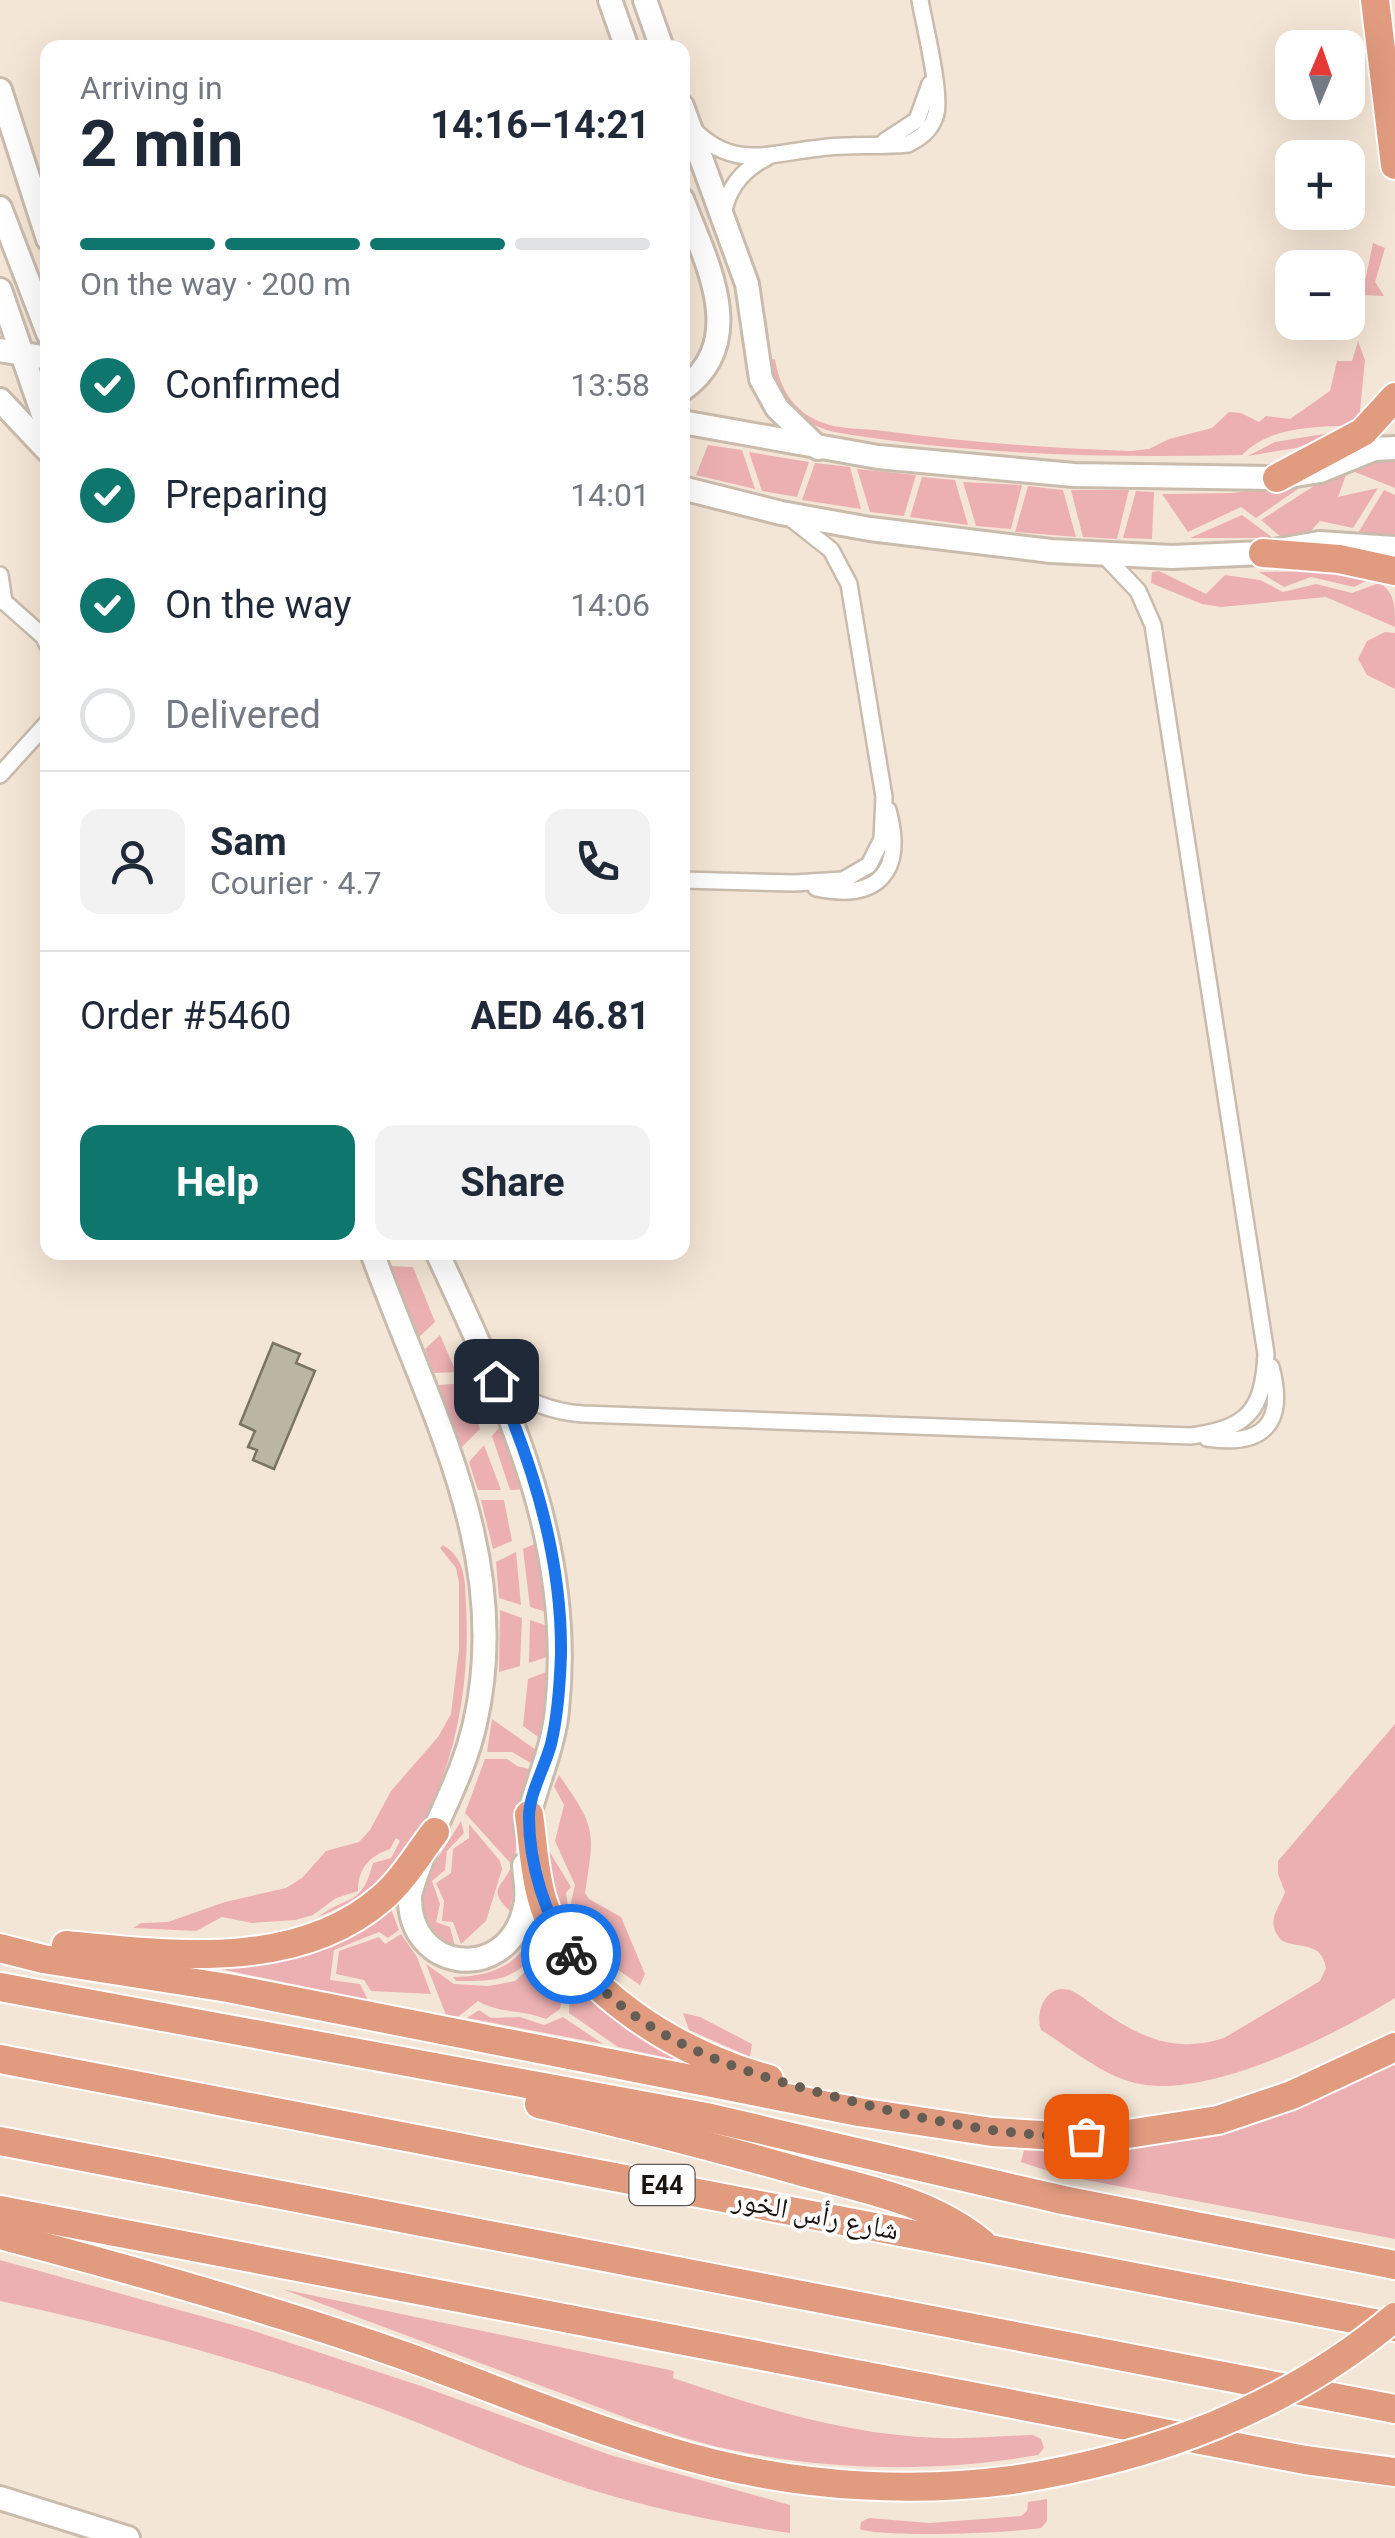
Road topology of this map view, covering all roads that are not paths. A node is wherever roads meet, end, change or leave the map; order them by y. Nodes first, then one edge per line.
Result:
1 (610, 0) edge
2 (645, 0) edge
3 (920, 0) edge
4 (1375, 0) edge
5 (624, 40) edge
6 (659, 40) edge
7 (0, 90) edge
8 (690, 120) edge
9 (690, 128) edge
10 (766, 158) junction
11 (1395, 165) edge
12 (29, 173) junction
13 (40, 190) edge
14 (0, 208) edge
15 (40, 211) edge
16 (690, 220) edge
17 (722, 221) junction
18 (27, 325) edge
19 (690, 382) edge
20 (40, 389) edge
21 (1395, 397) edge
22 (0, 400) edge
23 (690, 424) edge
24 (40, 442) edge
25 (818, 448) junction
26 (1395, 448) edge
27 (1277, 478) junction
28 (690, 490) edge
29 (781, 513) junction
30 (1395, 548) edge
31 (1103, 554) junction
32 (1263, 554) junction
33 (1395, 571) edge
34 (0, 575) edge
35 (2, 600) edge
36 (28, 622) junction
37 (40, 622) edge
38 (40, 633) edge
39 (40, 731) edge
40 (0, 775) edge
41 (690, 880) edge
42 (375, 1260) edge
43 (441, 1260) edge
44 (496, 1381) junction
45 (529, 1815) junction
46 (435, 1832) junction
47 (0, 1938) edge
48 (0, 1948) edge
49 (0, 1986) edge
50 (319, 2046) junction
51 (1395, 2047) edge
52 (0, 2059) edge
53 (940, 2124) junction
54 (0, 2141) edge
55 (0, 2210) edge
56 (0, 2235) edge
57 (987, 2247) junction
58 (1395, 2265) edge
59 (1395, 2317) edge
60 (1395, 2327) edge
61 (1395, 2408) edge
62 (1305, 2460) junction
63 (1395, 2472) edge
64 (1395, 2483) edge
65 (0, 2498) edge
66 (128, 2538) edge

1 - 5 street
2 - 6 street
3 - 10 street
4 - 11 highway
7 - 12 street
8 - 10 street
9 - 17 street
10 - 17 street
12 - 13 street
12 - 15 street
14 - 18 street
16 - 19 street
17 - 25 street
18 - 20 street
21 - 27 highway
22 - 24 street
23 - 25 street
25 - 27 street
26 - 27 street
28 - 29 street
29 - 31 street
29 - 41 street
30 - 32 street
31 - 32 street
31 - 44 street
32 - 33 highway
34 - 35 street
35 - 36 street
36 - 37 street
36 - 38 street
39 - 40 street
42 - 46 street
43 - 44 street
44 - 45 street
45 - 46 street
45 - 53 highway
46 - 47 highway
48 - 53 highway
49 - 50 highway
50 - 57 highway
50 - 58 highway
51 - 53 highway
52 - 57 highway, شارع رأس الخور / E44
54 - 61 highway
55 - 62 highway
56 - 59 highway, bridge
57 - 60 highway, شارع رأس الخور / E44
62 - 63 highway
62 - 64 highway
65 - 66 street

